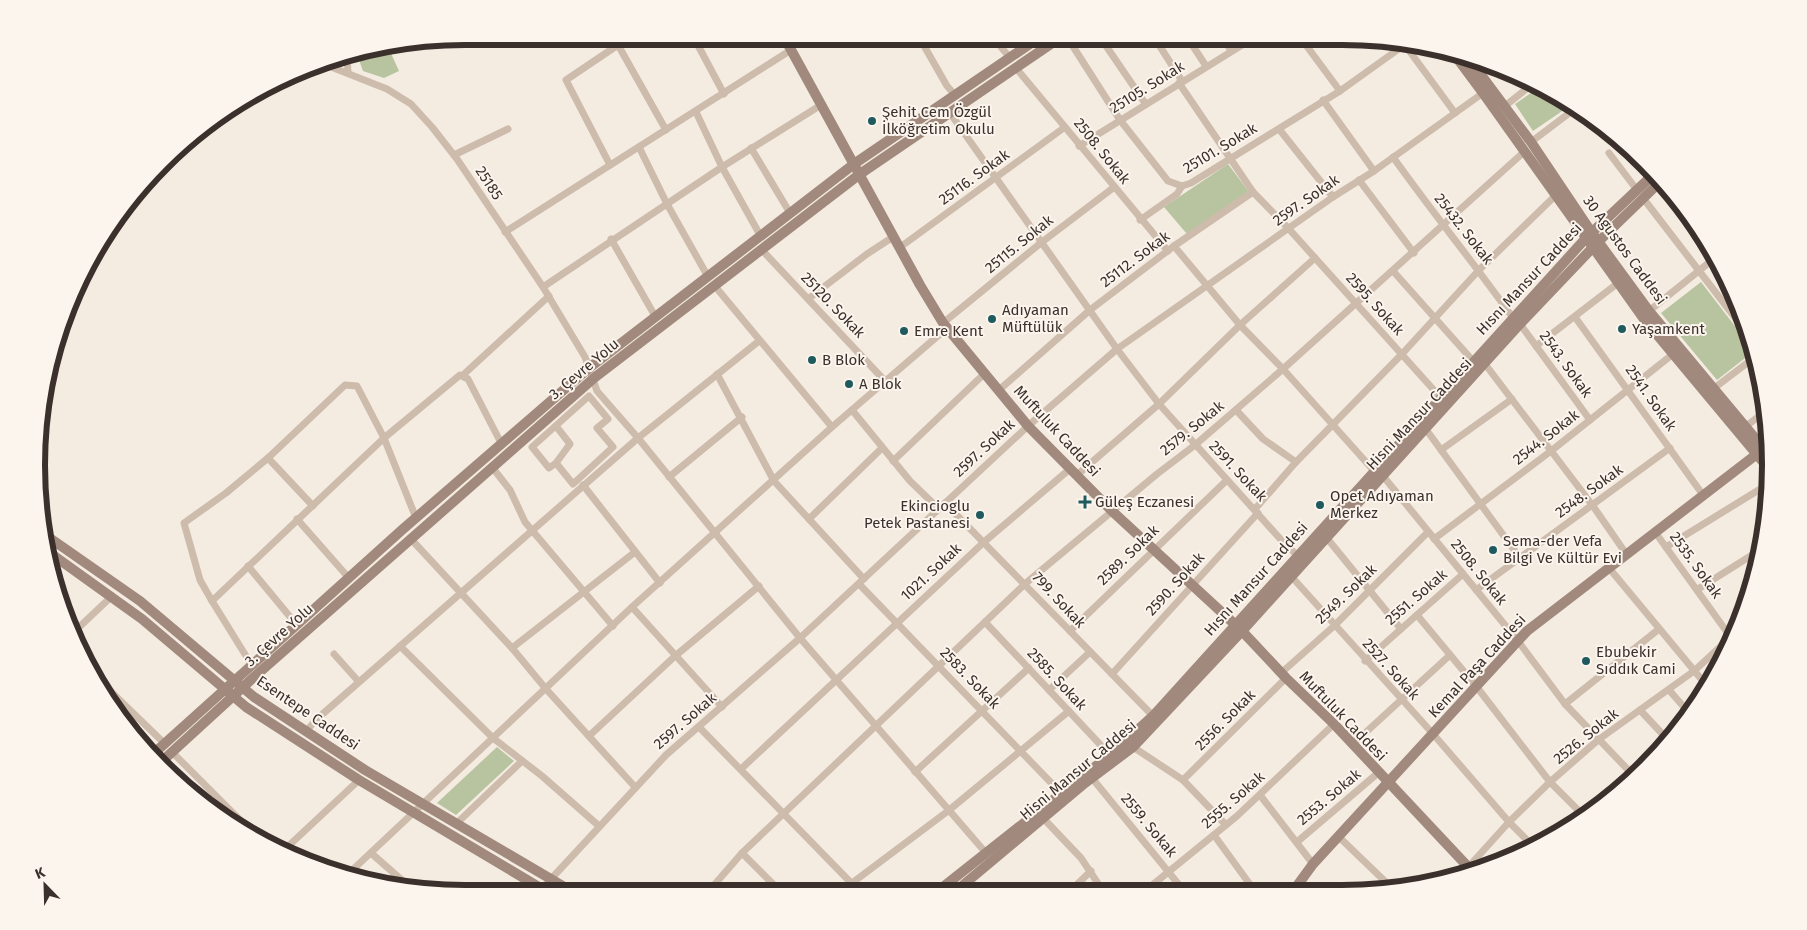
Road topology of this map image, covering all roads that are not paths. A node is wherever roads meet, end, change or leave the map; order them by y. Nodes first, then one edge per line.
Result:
1 (618, 45) joint
2 (699, 45) edge
3 (788, 45) edge
4 (924, 45) edge
5 (1000, 45) edge
6 (1029, 45) edge
7 (1049, 45) edge
8 (1072, 45) edge
9 (1105, 45) edge
10 (1159, 45) edge
11 (1192, 45) edge
12 (1228, 45) edge
13 (1241, 45) edge
14 (1306, 45) edge
15 (1399, 49) edge
16 (791, 50) junction
17 (1231, 51) junction
18 (1411, 51) edge
19 (1010, 58) junction
20 (347, 62) edge
21 (1460, 62) edge
22 (1206, 66) junction
23 (332, 67) edge
24 (1016, 68) junction
25 (1479, 68) edge
26 (348, 73) junction
27 (1180, 82) junction
28 (1528, 88) edge
29 (1340, 91) junction
30 (1483, 93) junction
31 (724, 94) junction
32 (955, 95) junction
33 (1324, 100) junction
34 (1145, 103) junction
35 (821, 105) junction
36 (1504, 106) junction
37 (696, 112) junction
38 (950, 113) junction
39 (1455, 113) junction
40 (1570, 113) edge
41 (1120, 120) junction
42 (1065, 127) junction
43 (508, 129) dead end
44 (1279, 129) junction
45 (666, 130) junction
46 (1079, 146) junction
47 (639, 147) junction
48 (1528, 147) junction
49 (751, 148) junction
50 (1608, 153) dead end
51 (454, 155) junction
52 (1393, 157) junction
53 (1230, 158) junction
54 (854, 164) junction
55 (610, 165) junction
56 (722, 167) junction
57 (1374, 171) junction
58 (860, 174) junction
59 (997, 178) junction
60 (1360, 180) junction
61 (1650, 180) edge
62 (1655, 185) edge
63 (1182, 186) junction
64 (1114, 188) junction
65 (1253, 192) junction
66 (1640, 194) junction
67 (1556, 196) junction
68 (1334, 197) junction
69 (667, 204) junction
70 (790, 213) junction
71 (1140, 220) junction
72 (1442, 226) junction
73 (1289, 229) junction
74 (505, 232) junction
75 (760, 235) junction
76 (1589, 235) junction
77 (893, 237) junction
78 (611, 240) junction
79 (1042, 242) junction
80 (1595, 244) junction
81 (1174, 246) junction
82 (899, 248) junction
83 (761, 249) junction
84 (1168, 251) junction
85 (1414, 253) junction
86 (1315, 258) junction
87 (1710, 262) edge
88 (1479, 270) junction
89 (1394, 271) junction
90 (1699, 272) junction
91 (707, 275) junction
92 (1618, 283) junction
93 (714, 285) junction
94 (1206, 285) junction
95 (543, 287) junction
96 (549, 296) junction
97 (808, 299) junction
98 (1356, 305) junction
99 (1090, 310) junction
100 (1650, 311) junction
101 (655, 316) junction
102 (1436, 317) junction
103 (1575, 317) junction
104 (1736, 319) edge
105 (1517, 321) junction
106 (945, 325) junction
107 (1240, 325) junction
108 (759, 341) junction
109 (1536, 346) junction
110 (1117, 349) junction
111 (1402, 354) junction
112 (1673, 354) junction
113 (1749, 361) edge
114 (1474, 362) junction
115 (1485, 364) junction
116 (589, 368) junction
117 (1283, 369) junction
118 (717, 374) junction
119 (984, 374) junction
120 (463, 375) junction
121 (594, 378) junction
122 (886, 382) junction
123 (1628, 389) junction
124 (1713, 389) junction
125 (999, 390) junction
126 (1441, 398) junction
127 (1512, 399) junction
128 (1159, 404) junction
129 (852, 410) junction
130 (1236, 410) junction
131 (1759, 416) edge
132 (742, 417) junction
133 (1590, 420) junction
134 (1333, 424) junction
135 (556, 426) junction
136 (1028, 426) junction
137 (832, 427) junction
138 (1745, 427) junction
139 (1425, 428) junction
140 (384, 438) junction
141 (638, 438) junction
142 (502, 443) junction
143 (1195, 445) junction
144 (882, 448) junction
145 (1670, 448) junction
146 (1761, 449) edge
147 (1441, 450) junction
148 (1761, 450) edge
149 (1551, 451) junction
150 (1762, 456) edge
151 (268, 458) junction
152 (892, 461) junction
153 (1296, 462) junction
154 (556, 463) junction
155 (603, 463) junction
156 (492, 467) junction
157 (1074, 472) junction
158 (1379, 474) junction
159 (669, 476) junction
160 (1227, 480) junction
161 (774, 481) junction
162 (583, 485) junction
163 (1761, 488) edge
164 (1703, 495) junction
165 (945, 503) junction
166 (1480, 503) junction
167 (313, 506) junction
168 (1592, 506) junction
169 (939, 509) junction
170 (1112, 510) junction
171 (1257, 511) junction
172 (416, 518) junction
173 (297, 519) junction
174 (809, 519) junction
175 (531, 530) junction
176 (1428, 532) junction
177 (1655, 532) junction
178 (715, 533) junction
179 (1326, 537) junction
180 (410, 538) junction
181 (1434, 539) junction
182 (52, 540) edge
183 (984, 542) junction
184 (1666, 547) junction
185 (1153, 550) junction
186 (635, 552) junction
187 (1297, 555) junction
188 (1627, 555) junction
189 (1752, 555) edge
190 (55, 557) edge
191 (1520, 558) junction
192 (248, 566) junction
193 (1609, 568) junction
194 (1463, 574) junction
195 (1291, 576) junction
196 (348, 577) junction
197 (861, 582) junction
198 (660, 583) junction
199 (1026, 584) junction
200 (759, 586) junction
201 (1191, 586) junction
202 (1370, 590) junction
203 (1476, 590) junction
204 (1698, 590) junction
205 (459, 593) junction
206 (584, 593) junction
207 (112, 596) junction
208 (212, 600) junction
209 (632, 607) junction
210 (1417, 615) junction
211 (985, 622) junction
212 (896, 623) junction
213 (296, 624) junction
214 (613, 626) junction
215 (1334, 626) junction
216 (78, 628) edge
217 (1239, 628) junction
218 (1401, 629) junction
219 (1659, 629) junction
220 (1070, 631) junction
221 (1728, 631) edge
222 (800, 638) junction
223 (1518, 641) junction
224 (400, 646) junction
225 (1721, 647) edge
226 (512, 648) junction
227 (1090, 652) junction
228 (334, 654) dead end
229 (1450, 655) junction
230 (674, 657) junction
231 (1365, 661) junction
232 (251, 664) junction
233 (940, 665) junction
234 (1029, 668) junction
235 (1694, 671) junction
236 (1112, 674) junction
237 (1283, 676) junction
238 (836, 678) junction
239 (234, 680) junction
240 (1702, 681) edge
241 (358, 682) junction
242 (1476, 686) junction
243 (224, 688) junction
244 (242, 688) junction
245 (546, 690) junction
246 (1049, 690) junction
247 (1669, 690) junction
248 (113, 694) edge
249 (233, 696) junction
250 (1401, 700) junction
251 (1565, 704) junction
252 (722, 707) junction
253 (1684, 708) edge
254 (982, 710) junction
255 (1640, 710) junction
256 (1068, 711) junction
257 (1153, 716) junction
258 (1334, 724) junction
259 (877, 726) junction
260 (699, 727) junction
261 (306, 731) junction
262 (1434, 735) junction
263 (1664, 735) edge
264 (589, 736) junction
265 (493, 738) junction
266 (1598, 740) junction
267 (164, 743) junction
268 (1352, 745) junction
269 (1133, 747) junction
270 (156, 750) edge
271 (172, 752) junction
272 (1022, 752) junction
273 (1110, 755) junction
274 (165, 759) edge
275 (522, 761) junction
276 (741, 769) junction
277 (1629, 771) edge
278 (915, 772) junction
279 (1378, 773) junction
280 (1092, 778) junction
281 (358, 780) junction
282 (1183, 780) junction
283 (1550, 782) junction
284 (1388, 783) junction
285 (635, 787) junction
286 (1061, 793) junction
287 (1260, 795) junction
288 (423, 805) junction
289 (948, 811) junction
290 (1579, 811) edge
291 (414, 813) junction
292 (786, 813) junction
293 (238, 818) edge
294 (1044, 818) junction
295 (1509, 822) junction
296 (456, 824) junction
297 (1226, 825) junction
298 (599, 826) junction
299 (1214, 836) junction
300 (1339, 837) junction
301 (1297, 842) junction
302 (1529, 842) edge
303 (288, 846) edge
304 (371, 853) junction
305 (742, 853) junction
306 (986, 853) junction
307 (1314, 864) junction
308 (1472, 865) edge
309 (1464, 867) edge
310 (353, 870) edge
311 (1168, 870) junction
312 (1091, 871) junction
313 (550, 879) junction
314 (401, 880) edge
315 (851, 882) junction
316 (1386, 882) edge
317 (533, 885) edge
318 (546, 885) edge
319 (561, 885) edge
320 (714, 885) edge
321 (774, 885) edge
322 (848, 885) edge
323 (854, 885) edge
324 (946, 885) edge
325 (963, 885) edge
326 (1076, 885) edge
327 (1099, 885) edge
328 (1152, 885) edge
329 (1179, 885) edge
330 (1250, 885) edge
331 (1298, 885) edge

1 - 45 street
1 - 55 street
2 - 31 street
3 - 16 main road, Muftuluk Caddesi
4 - 32 street
5 - 19 street
6 - 19 main road, 3. Çevre Yolu
7 - 24 main road, 3. Çevre Yolu
8 - 41 street, 25101. Sokak
9 - 34 street
10 - 27 street
11 - 22 street
12 - 17 street
13 - 17 street, 25105. Sokak
14 - 29 street
15 - 29 street, 25101. Sokak
16 - 31 street
16 - 35 main road, Muftuluk Caddesi
17 - 22 street, 25105. Sokak
18 - 39 street
19 - 32 main road, 3. Çevre Yolu
20 - 26 street
21 - 30 main road, 30 Agustos Caddesi
22 - 27 street, 25105. Sokak
23 - 26 street, 25185
24 - 38 main road, 3. Çevre Yolu
24 - 42 street, 2508. Sokak
25 - 36 main road, 30 Agustos Caddesi
26 - 51 street, 25185
27 - 34 street, 25105. Sokak
27 - 53 street
28 - 36 street
29 - 33 street, 25101. Sokak
30 - 39 street, 2597. Sokak
30 - 48 main road, 30 Agustos Caddesi
31 - 37 street
32 - 54 main road, 3. Çevre Yolu
33 - 44 street, 25101. Sokak
33 - 57 street
34 - 41 street, 25105. Sokak
35 - 49 street
35 - 54 main road, Muftuluk Caddesi
36 - 48 main road, 30 Agustos Caddesi
37 - 45 street
37 - 56 street
38 - 58 main road, 3. Çevre Yolu
38 - 59 street, 2591. Sokak
39 - 52 street, 2597. Sokak
40 - 48 street, 2579. Sokak
41 - 46 street, 25105. Sokak
41 - 63 street, 25101. Sokak
42 - 46 street, 2508. Sokak
42 - 59 street, 25116. Sokak
43 - 51 street
44 - 53 street, 25101. Sokak
44 - 68 street
45 - 47 street
46 - 64 street, 2508. Sokak
47 - 55 street
47 - 69 street
48 - 67 main road, 30 Agustos Caddesi
48 - 72 street, 2579. Sokak
48 - 76 main road, 30 Agustos Caddesi
49 - 56 street
49 - 70 street
50 - 66 street
51 - 74 street, 25185
52 - 57 street, 2597. Sokak
52 - 72 street, 25432. Sokak
53 - 63 street, 25101. Sokak
53 - 65 street
54 - 58 main road, Muftuluk Caddesi
54 - 70 main road, 3. Çevre Yolu
55 - 74 street
56 - 69 street
56 - 75 street
57 - 60 street, 2597. Sokak
58 - 77 main road, Muftuluk Caddesi
58 - 83 main road, 3. Çevre Yolu
59 - 79 street, 2591. Sokak
59 - 82 street, 25116. Sokak
60 - 68 street, 2597. Sokak
60 - 85 street
61 - 66 main road, Hısnı Mansur Caddesi
62 - 66 main road, Hisni Mansur Caddesi
63 - 71 street
64 - 71 street, 2508. Sokak
64 - 79 street, 25115. Sokak
65 - 73 street
65 - 81 street, 25112. Sokak
66 - 76 main road, Hısnı Mansur Caddesi
66 - 80 main road, Hisni Mansur Caddesi
66 - 90 street
67 - 76 main road, 30 Agustos Caddesi
67 - 88 street, 2590. Sokak
68 - 73 street, 2597. Sokak
69 - 78 street
69 - 91 street
70 - 75 main road, 3. Çevre Yolu
71 - 84 street, 2508. Sokak
72 - 85 street, 2579. Sokak
72 - 88 street, 25432. Sokak
73 - 86 street, 2595. Sokak
73 - 94 street, 2597. Sokak
74 - 95 street, 25185
75 - 91 main road, 3. Çevre Yolu
76 - 80 main road, 30 Agustos Caddesi
76 - 105 main road, Hısnı Mansur Caddesi
77 - 82 main road, Muftuluk Caddesi
77 - 97 street
78 - 95 street
78 - 101 street
79 - 99 street, 2591. Sokak
79 - 106 street, 25115. Sokak
80 - 92 main road, 30 Agustos Caddesi
80 - 100 main road, 30 Agustos Caddesi
80 - 105 main road, Hisni Mansur Caddesi
81 - 84 street, 25112. Sokak
81 - 94 street, 2508. Sokak
82 - 106 main road, Muftuluk Caddesi
83 - 93 main road, 3. Çevre Yolu
83 - 97 street, 25120. Sokak
84 - 99 street, 25112. Sokak
85 - 89 street, 2579. Sokak
86 - 98 street, 2595. Sokak
86 - 107 street, 1021. Sokak
87 - 90 street
88 - 102 street, 2590. Sokak
88 - 105 street, 25432. Sokak
89 - 98 street, 2579. Sokak
89 - 102 street
90 - 100 street
90 - 104 street
91 - 101 main road, 3. Çevre Yolu
92 - 103 street
92 - 112 main road, 30 Agustos Caddesi
93 - 108 street
93 - 121 main road, 3. Çevre Yolu
94 - 107 street, 2508. Sokak
94 - 110 street, 2597. Sokak
95 - 96 street, 25185
96 - 116 street, 25185
96 - 120 street
97 - 122 street, 25120. Sokak
98 - 111 street, 2595. Sokak
98 - 117 street, 2579. Sokak
99 - 110 street, 2591. Sokak
99 - 125 street, 25112. Sokak
100 - 124 main road, 30 Agustos Caddesi
101 - 116 main road, 3. Çevre Yolu
102 - 111 street, 2590. Sokak
102 - 114 street
103 - 109 street
103 - 123 street, 2541. Sokak
105 - 109 street, 2543. Sokak
105 - 114 main road, Hısnı Mansur Caddesi
105 - 115 main road, Hisni Mansur Caddesi
106 - 119 main road, Muftuluk Caddesi
106 - 122 street, 25115. Sokak
107 - 117 street, 2508. Sokak
107 - 128 street, 1021. Sokak
108 - 118 street
108 - 137 street
109 - 133 street, 2543. Sokak
110 - 128 street, 2591. Sokak
110 - 136 street, 2597. Sokak
111 - 126 street, 2595. Sokak
111 - 134 street, 2590. Sokak
112 - 123 street, 2544. Sokak
112 - 148 main road, 30 Agustos Caddesi
113 - 124 street
114 - 126 main road, Hısnı Mansur Caddesi
115 - 127 street
115 - 139 main road, Hisni Mansur Caddesi
116 - 121 street, 25185
116 - 142 main road, 3. Çevre Yolu
117 - 130 street, 2579. Sokak
117 - 134 street, 2508. Sokak
118 - 132 street, 2583. Sokak
118 - 141 street
119 - 125 main road, Muftuluk Caddesi
119 - 152 street
120 - 140 street
120 - 142 street
121 - 141 street, 25185
121 - 156 main road, 3. Çevre Yolu
122 - 129 street, 25115. Sokak
123 - 133 street, 2544. Sokak
123 - 145 street, 2541. Sokak
124 - 138 main road, 30 Agustos Caddesi
125 - 136 main road, Muftuluk Caddesi
126 - 158 main road, Hısnı Mansur Caddesi
127 - 147 street
127 - 149 street
128 - 143 street, 2591. Sokak
128 - 157 street, 1021. Sokak
129 - 137 street, 25115. Sokak
129 - 144 street
130 - 143 street, 2579. Sokak
130 - 153 street
131 - 138 street
132 - 159 street
132 - 161 street, 2583. Sokak
133 - 149 street, 2544. Sokak
134 - 153 street, 2590. Sokak
134 - 158 street, 2508. Sokak
135 - 154 street
135 - 154 street
135 - 155 street
136 - 157 main road, Muftuluk Caddesi
136 - 165 street, 2597. Sokak
137 - 161 street, 25115. Sokak
138 - 146 main road, 30 Agustos Caddesi
139 - 147 street
139 - 158 main road, Hisni Mansur Caddesi
140 - 151 street
140 - 167 street
140 - 172 street
141 - 155 street
141 - 159 street, 25185
142 - 172 main road, 3. Çevre Yolu
143 - 160 street, 2591. Sokak
143 - 170 street, 2579. Sokak
144 - 152 street
144 - 174 street
145 - 164 street, 2541. Sokak
145 - 168 street, 2548. Sokak
147 - 166 street
149 - 166 street, 2544. Sokak
149 - 168 street
150 - 164 main road, Kemal Paşa Caddesi
151 - 167 street
151 - 208 street
152 - 169 street
153 - 171 street, 2590. Sokak
154 - 155 street
155 - 162 street
156 - 175 street
156 - 180 main road, 3. Çevre Yolu
157 - 170 main road, Muftuluk Caddesi
157 - 183 street, 1021. Sokak
158 - 176 street, 2508. Sokak
158 - 179 main road, Hisni Mansur Caddesi
158 - 187 main road, Hısnı Mansur Caddesi
159 - 178 street, 25185
160 - 171 street, 2591. Sokak
160 - 185 street, 2589. Sokak
161 - 174 street, 2583. Sokak
161 - 178 street, 25115. Sokak
162 - 175 street
162 - 186 street
163 - 184 street
164 - 177 main road, Kemal Paşa Caddesi
165 - 169 street, 2597. Sokak
165 - 183 street, 799. Sokak
166 - 181 street, 2544. Sokak
166 - 191 street
167 - 173 street
168 - 188 street
168 - 191 street, 2548. Sokak
169 - 197 street, 2597. Sokak
170 - 185 main road, Muftuluk Caddesi
170 - 199 street, 2579. Sokak
171 - 187 street, 2591. Sokak
171 - 201 street, 2590. Sokak
172 - 196 main road, 3. Çevre Yolu
173 - 192 street
173 - 196 street
174 - 197 street, 2583. Sokak
175 - 205 street
175 - 206 street
176 - 181 street, 2508. Sokak
176 - 202 street, 2549. Sokak
177 - 184 street, 2535. Sokak
177 - 188 main road, Kemal Paşa Caddesi
178 - 198 street, 25115. Sokak
178 - 200 street, 25185
179 - 195 main road, Hisni Mansur Caddesi
179 - 202 street
180 - 205 street
180 - 244 main road, 3. Çevre Yolu
181 - 194 street, 2508. Sokak
182 - 239 main road, Esentepe Caddesi
183 - 199 street, 799. Sokak
183 - 212 street, 1021. Sokak
184 - 204 street, 2535. Sokak
185 - 201 main road, Muftuluk Caddesi
185 - 220 street, 2589. Sokak
186 - 198 street
186 - 206 street
187 - 217 main road, Hısnı Mansur Caddesi
188 - 193 main road, Kemal Paşa Caddesi
189 - 204 street
190 - 207 main road, Esentepe Caddesi
191 - 203 street, 2548. Sokak
192 - 208 street
192 - 213 street
193 - 219 street
193 - 223 main road, Kemal Paşa Caddesi
194 - 203 street, 2508. Sokak
194 - 210 street, 2551. Sokak
195 - 215 street, 2527. Sokak
195 - 217 main road, Hisni Mansur Caddesi
196 - 213 main road, 3. Çevre Yolu
197 - 212 street, 2583. Sokak
197 - 222 street, 2597. Sokak
198 - 209 street, 25115. Sokak
199 - 211 street, 2579. Sokak
199 - 220 street, 799. Sokak
200 - 222 street, 25185
200 - 230 street
201 - 217 main road, Muftuluk Caddesi
201 - 236 street, 2590. Sokak
202 - 215 street, 2549. Sokak
202 - 218 street
203 - 223 street, 2508. Sokak
204 - 221 street, 2535. Sokak
205 - 224 street
205 - 226 street
206 - 214 street
206 - 226 street
207 - 216 street
207 - 243 main road, Esentepe Caddesi
208 - 232 street
209 - 214 street, 25115. Sokak
209 - 230 street
210 - 218 street, 2551. Sokak
210 - 229 street
211 - 233 street, 2579. Sokak
211 - 234 street, 2585. Sokak
212 - 233 street, 2583. Sokak
212 - 238 street, 1021. Sokak
213 - 232 main road, 3. Çevre Yolu
214 - 245 street, 25115. Sokak
215 - 231 street, 2527. Sokak
215 - 237 street, 2549. Sokak
217 - 237 main road, Muftuluk Caddesi
217 - 257 main road, Hısnı Mansur Caddesi
217 - 269 main road, Hisni Mansur Caddesi
218 - 231 street, 2551. Sokak
219 - 235 street
219 - 251 street
220 - 227 street, 799. Sokak
222 - 238 street, 25185
222 - 252 street, 2597. Sokak
223 - 242 main road, Kemal Paşa Caddesi
223 - 251 street, 2508. Sokak
224 - 241 street
224 - 265 street
225 - 235 street, 2526. Sokak
226 - 245 street
227 - 236 street, 799. Sokak
227 - 246 street
228 - 241 street
229 - 242 street
229 - 250 street
230 - 252 street
230 - 264 street
231 - 250 street, 2527. Sokak
232 - 239 main road, 3. Çevre Yolu
233 - 254 street, 2583. Sokak
233 - 259 street, 2579. Sokak
234 - 246 street, 2585. Sokak
234 - 254 street
235 - 240 street
235 - 247 street, 2526. Sokak
236 - 257 street, 799. Sokak
237 - 258 main road, Muftuluk Caddesi
237 - 282 street, 2556. Sokak
238 - 259 street, 25185
238 - 276 street, 1021. Sokak
239 - 243 main road, 3. Çevre Yolu
239 - 244 main road, Esentepe Caddesi
241 - 261 street
242 - 262 main road, Kemal Paşa Caddesi
242 - 283 street
243 - 249 main road, Esentepe Caddesi
243 - 267 main road, 3. Çevre Yolu
244 - 249 main road, 3. Çevre Yolu
244 - 261 main road, Esentepe Caddesi
245 - 264 street
245 - 265 street, 25115. Sokak
246 - 256 street, 2585. Sokak
247 - 253 street
247 - 255 street, 2526. Sokak
248 - 267 street
249 - 271 main road, 3. Çevre Yolu
249 - 281 main road, Esentepe Caddesi
250 - 262 street, 2527. Sokak
250 - 268 street
251 - 266 street, 2508. Sokak
252 - 260 street, 2597. Sokak
254 - 272 street, 2583. Sokak
254 - 278 street
255 - 263 street
255 - 266 street, 2526. Sokak
256 - 272 street
256 - 273 street, 2585. Sokak
257 - 273 main road, Hısnı Mansur Caddesi
258 - 268 main road, Muftuluk Caddesi
258 - 287 street, 2555. Sokak
259 - 278 street, 25185
259 - 292 street, 2579. Sokak
260 - 276 street
260 - 285 street, 2597. Sokak
261 - 288 main road, Esentepe Caddesi
262 - 284 main road, Kemal Paşa Caddesi
262 - 295 street, 2527. Sokak
264 - 285 street
265 - 275 street
265 - 288 street, 25115. Sokak
266 - 277 street, 2508. Sokak
266 - 283 street, 2526. Sokak
267 - 270 main road, 3. Çevre Yolu
268 - 279 main road, Muftuluk Caddesi
269 - 280 main road, Hisni Mansur Caddesi
269 - 282 street
271 - 274 main road, 3. Çevre Yolu
271 - 293 street
272 - 286 street, 2583. Sokak
272 - 289 street
273 - 286 main road, Hısnı Mansur Caddesi
275 - 296 street
275 - 298 street
276 - 292 street
278 - 289 street, 25185
279 - 284 main road, Muftuluk Caddesi
279 - 301 street, 2553. Sokak
280 - 294 main road, Hisni Mansur Caddesi
280 - 311 street, 2559. Sokak
281 - 291 main road, Esentepe Caddesi
281 - 303 street
282 - 297 street
283 - 290 street
283 - 295 street, 2526. Sokak
284 - 300 main road, Kemal Paşa Caddesi
284 - 309 main road, Muftuluk Caddesi
285 - 298 street, 2597. Sokak
286 - 306 main road, Hısnı Mansur Caddesi
287 - 297 street, 2555. Sokak
287 - 301 street
288 - 291 street, 25115. Sokak
288 - 296 main road, Esentepe Caddesi
289 - 306 street, 25185
289 - 315 street
291 - 304 street, 25115. Sokak
291 - 317 main road, Esentepe Caddesi
292 - 305 street, 2579. Sokak
292 - 315 street
294 - 312 street
294 - 325 main road, Hisni Mansur Caddesi
295 - 302 street, 2527. Sokak
295 - 308 street, 2526. Sokak
296 - 313 main road, Esentepe Caddesi
297 - 299 street, 2555. Sokak
298 - 313 street, 2597. Sokak
299 - 311 street, 2555. Sokak
299 - 330 street
300 - 307 main road, Kemal Paşa Caddesi
300 - 316 street
301 - 307 street
304 - 310 street, 25115. Sokak
304 - 314 street
305 - 320 street, 2579. Sokak
305 - 321 street
306 - 324 main road, Hısnı Mansur Caddesi
307 - 331 main road, Kemal Paşa Caddesi
311 - 328 street, 2555. Sokak
311 - 329 street, 2559. Sokak
312 - 326 street
312 - 327 street
313 - 318 street, 2597. Sokak
313 - 319 main road, Esentepe Caddesi
315 - 322 street
315 - 323 street

